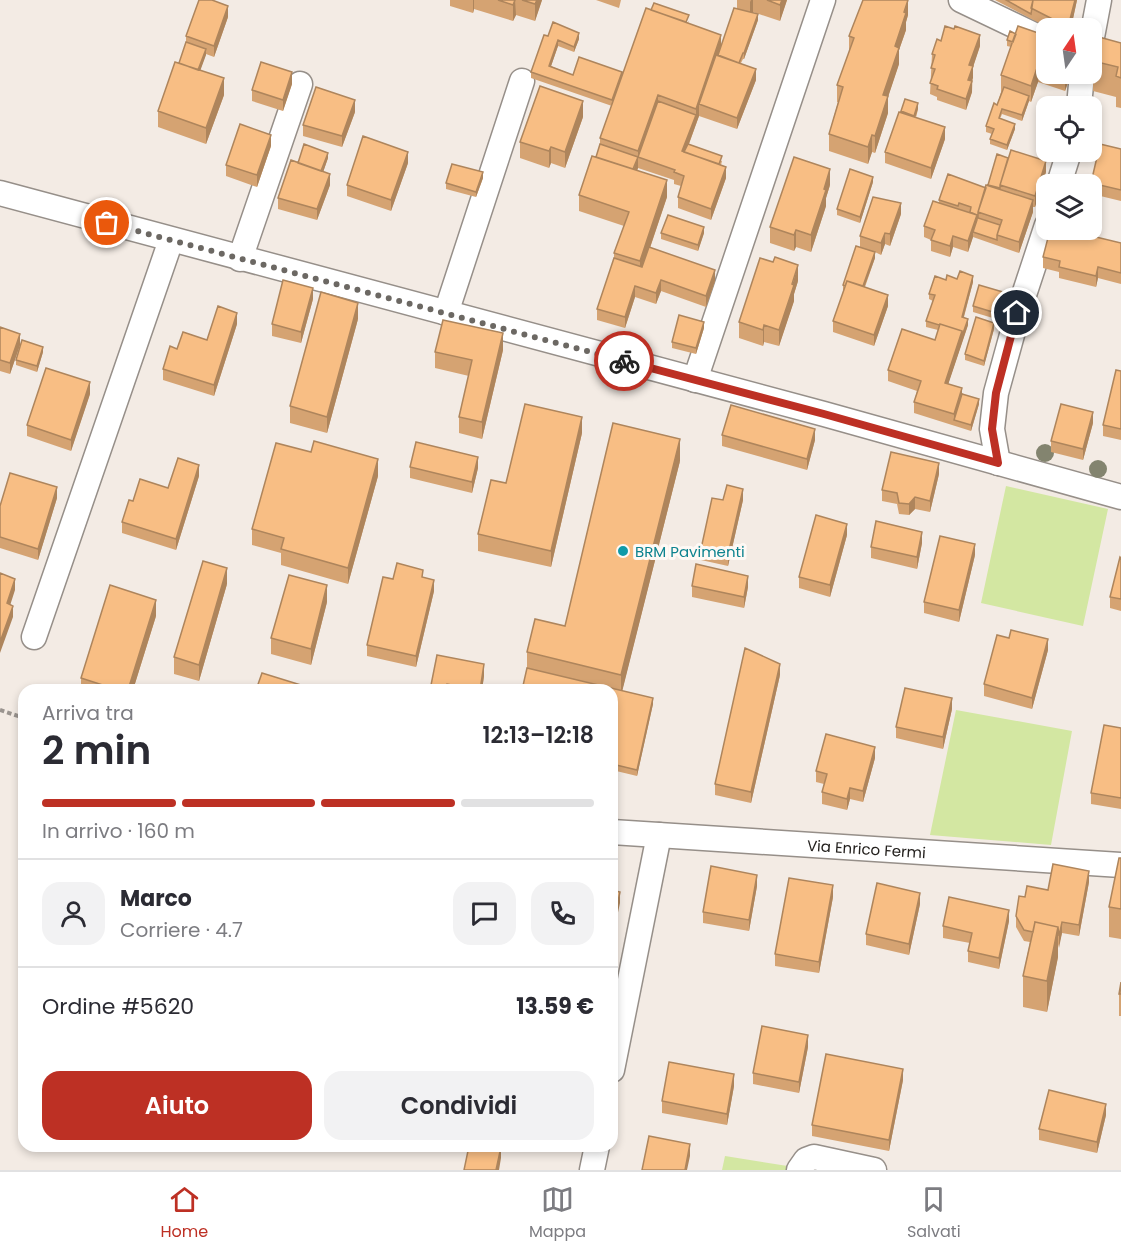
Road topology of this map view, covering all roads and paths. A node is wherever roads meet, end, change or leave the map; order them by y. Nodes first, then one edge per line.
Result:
1 (824, 0) edge
2 (961, 0) edge
3 (1099, 0) edge
4 (1097, 18) edge
5 (1036, 36) edge
6 (522, 81) dead end
7 (300, 84) dead end
8 (0, 193) edge
9 (171, 240) junction
10 (1042, 240) edge
11 (240, 259) junction
12 (446, 313) junction
13 (695, 380) junction
14 (998, 463) junction
15 (1121, 496) edge
16 (34, 637) dead end
17 (0, 710) edge
18 (18, 715) edge
19 (618, 832) edge
20 (659, 835) junction
21 (1121, 865) edge
22 (618, 1040) edge
23 (596, 1152) edge
24 (592, 1170) edge
25 (799, 1170) edge
26 (874, 1170) edge

1 - 13 street
2 - 5 street
3 - 4 street
6 - 12 street
7 - 11 street
8 - 9 street
9 - 11 street
9 - 16 street
10 - 14 street
11 - 12 street
12 - 13 street
13 - 14 street
14 - 15 street
17 - 18 path
19 - 20 street, Via Enrico Fermi
20 - 21 street, Via Enrico Fermi
20 - 22 street
23 - 24 street
25 - 26 street

